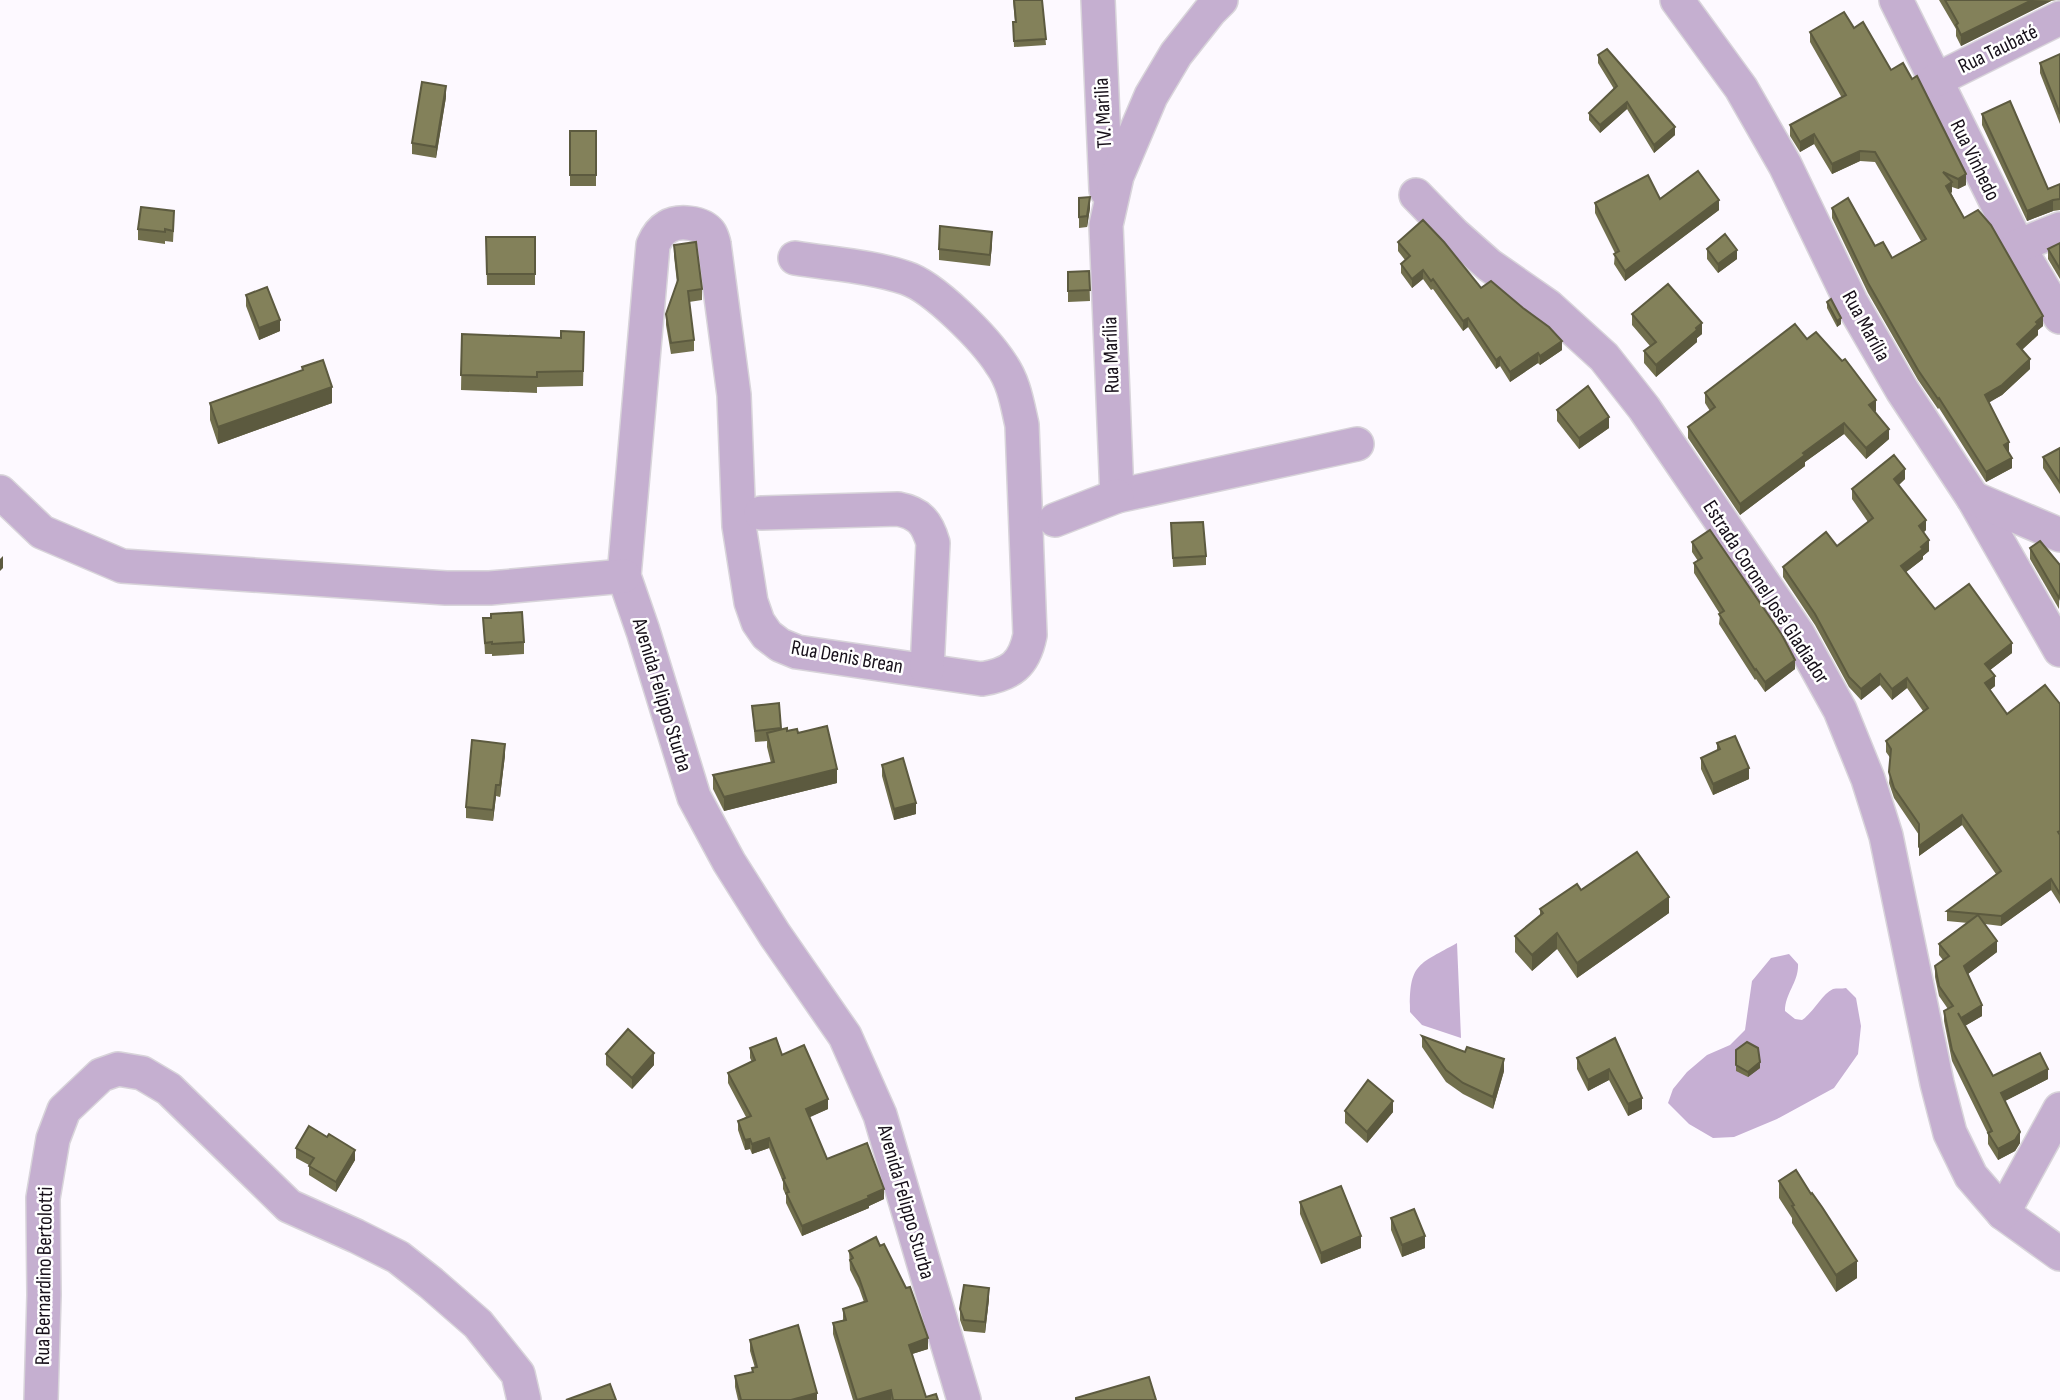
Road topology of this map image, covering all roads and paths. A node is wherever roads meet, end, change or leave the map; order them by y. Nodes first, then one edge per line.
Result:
1 (1098, 0) edge
2 (1222, 0) edge
3 (1677, 0) edge
4 (1896, 0) edge
5 (2060, 18) edge
6 (1936, 80) junction
7 (1416, 195) dead end
8 (1106, 225) junction
9 (2060, 229) edge
10 (2018, 246) junction
11 (795, 258) dead end
12 (2060, 317) edge
13 (1357, 444) dead end
14 (0, 492) edge
15 (1117, 496) junction
16 (1973, 498) junction
17 (761, 513) dead end
18 (1055, 520) dead end
19 (2060, 535) edge
20 (624, 576) junction
21 (2060, 650) edge
22 (927, 670) junction
23 (2060, 1110) edge
24 (2003, 1213) junction
25 (2060, 1254) edge
26 (41, 1400) edge
27 (524, 1400) edge
28 (964, 1400) edge

1 - 8 street, TV. Marilia
2 - 8 street, Rua Marília
3 - 16 street, Rua Marília
4 - 6 street, Rua Vinhedo
5 - 6 street, Rua Taubaté
6 - 10 street, Rua Vinhedo
7 - 24 street, Estrada Coronel José Gladiador
8 - 15 street, Rua Marília
9 - 10 street
10 - 12 street, Rua Vinhedo
11 - 22 street, Rua Denis Brean
13 - 15 street
14 - 20 street
15 - 18 street
16 - 19 street
16 - 21 street, Rua Marília
17 - 22 street
20 - 22 street, Rua Denis Brean
20 - 28 street, Avenida Felippo Sturba
23 - 24 street
24 - 25 street, Estrada Coronel José Gladiador
26 - 27 street, Rua Bernardino Bertolotti

